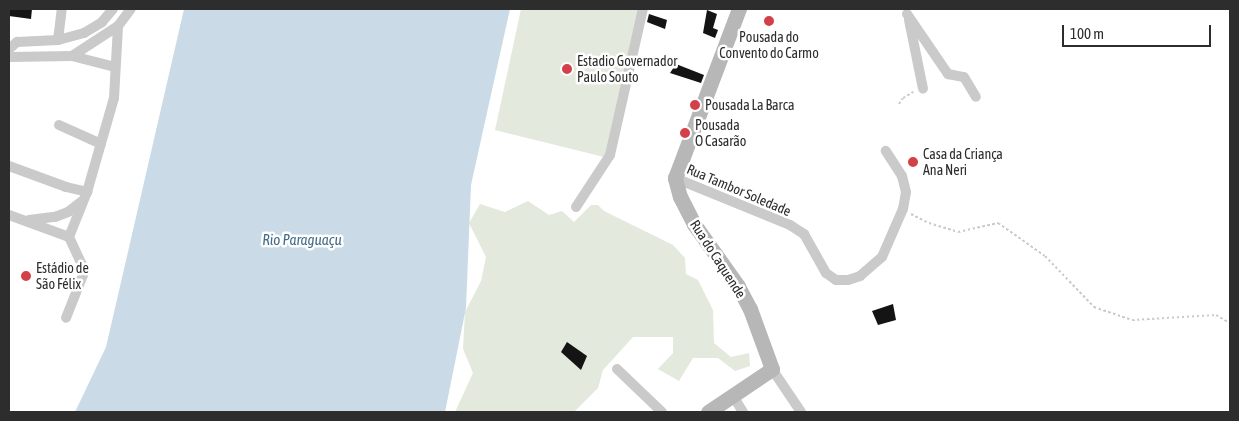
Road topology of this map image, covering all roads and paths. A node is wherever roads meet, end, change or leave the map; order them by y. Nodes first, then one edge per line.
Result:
1 (62, 9) edge
2 (113, 9) edge
3 (131, 9) edge
4 (644, 9) edge
5 (739, 9) edge
6 (907, 12) edge
7 (118, 26) junction
8 (58, 40) junction
9 (72, 56) junction
10 (10, 58) edge
11 (115, 67) junction
12 (923, 89) joint
13 (976, 97) dead end
14 (899, 104) dead end
15 (59, 125) dead end
16 (101, 144) junction
17 (886, 151) dead end
18 (9, 166) edge
19 (675, 178) junction
20 (85, 197) junction
21 (576, 207) dead end
22 (903, 209) junction
23 (9, 215) edge
24 (23, 220) junction
25 (69, 237) junction
26 (66, 318) dead end
27 (1230, 323) edge
28 (617, 369) dead end
29 (772, 369) junction
30 (733, 396) junction
31 (662, 412) edge
32 (708, 412) edge
33 (743, 412) edge
34 (801, 412) edge

1 - 8 street
2 - 8 street
3 - 7 street
4 - 21 street
5 - 19 street
6 - 12 street
6 - 13 street
7 - 9 street
7 - 11 street
8 - 10 street
9 - 10 street
9 - 11 street
11 - 16 street
12 - 14 path
15 - 16 street
16 - 20 street
17 - 22 street, Rua Tambor Soledade
18 - 20 street
19 - 22 street, Rua Tambor Soledade
19 - 29 street, Rua do Caquende
20 - 24 street
20 - 25 street
22 - 27 path
23 - 24 street
24 - 25 street
25 - 26 street
28 - 31 street
29 - 30 street
29 - 34 street
30 - 32 street
30 - 33 street

